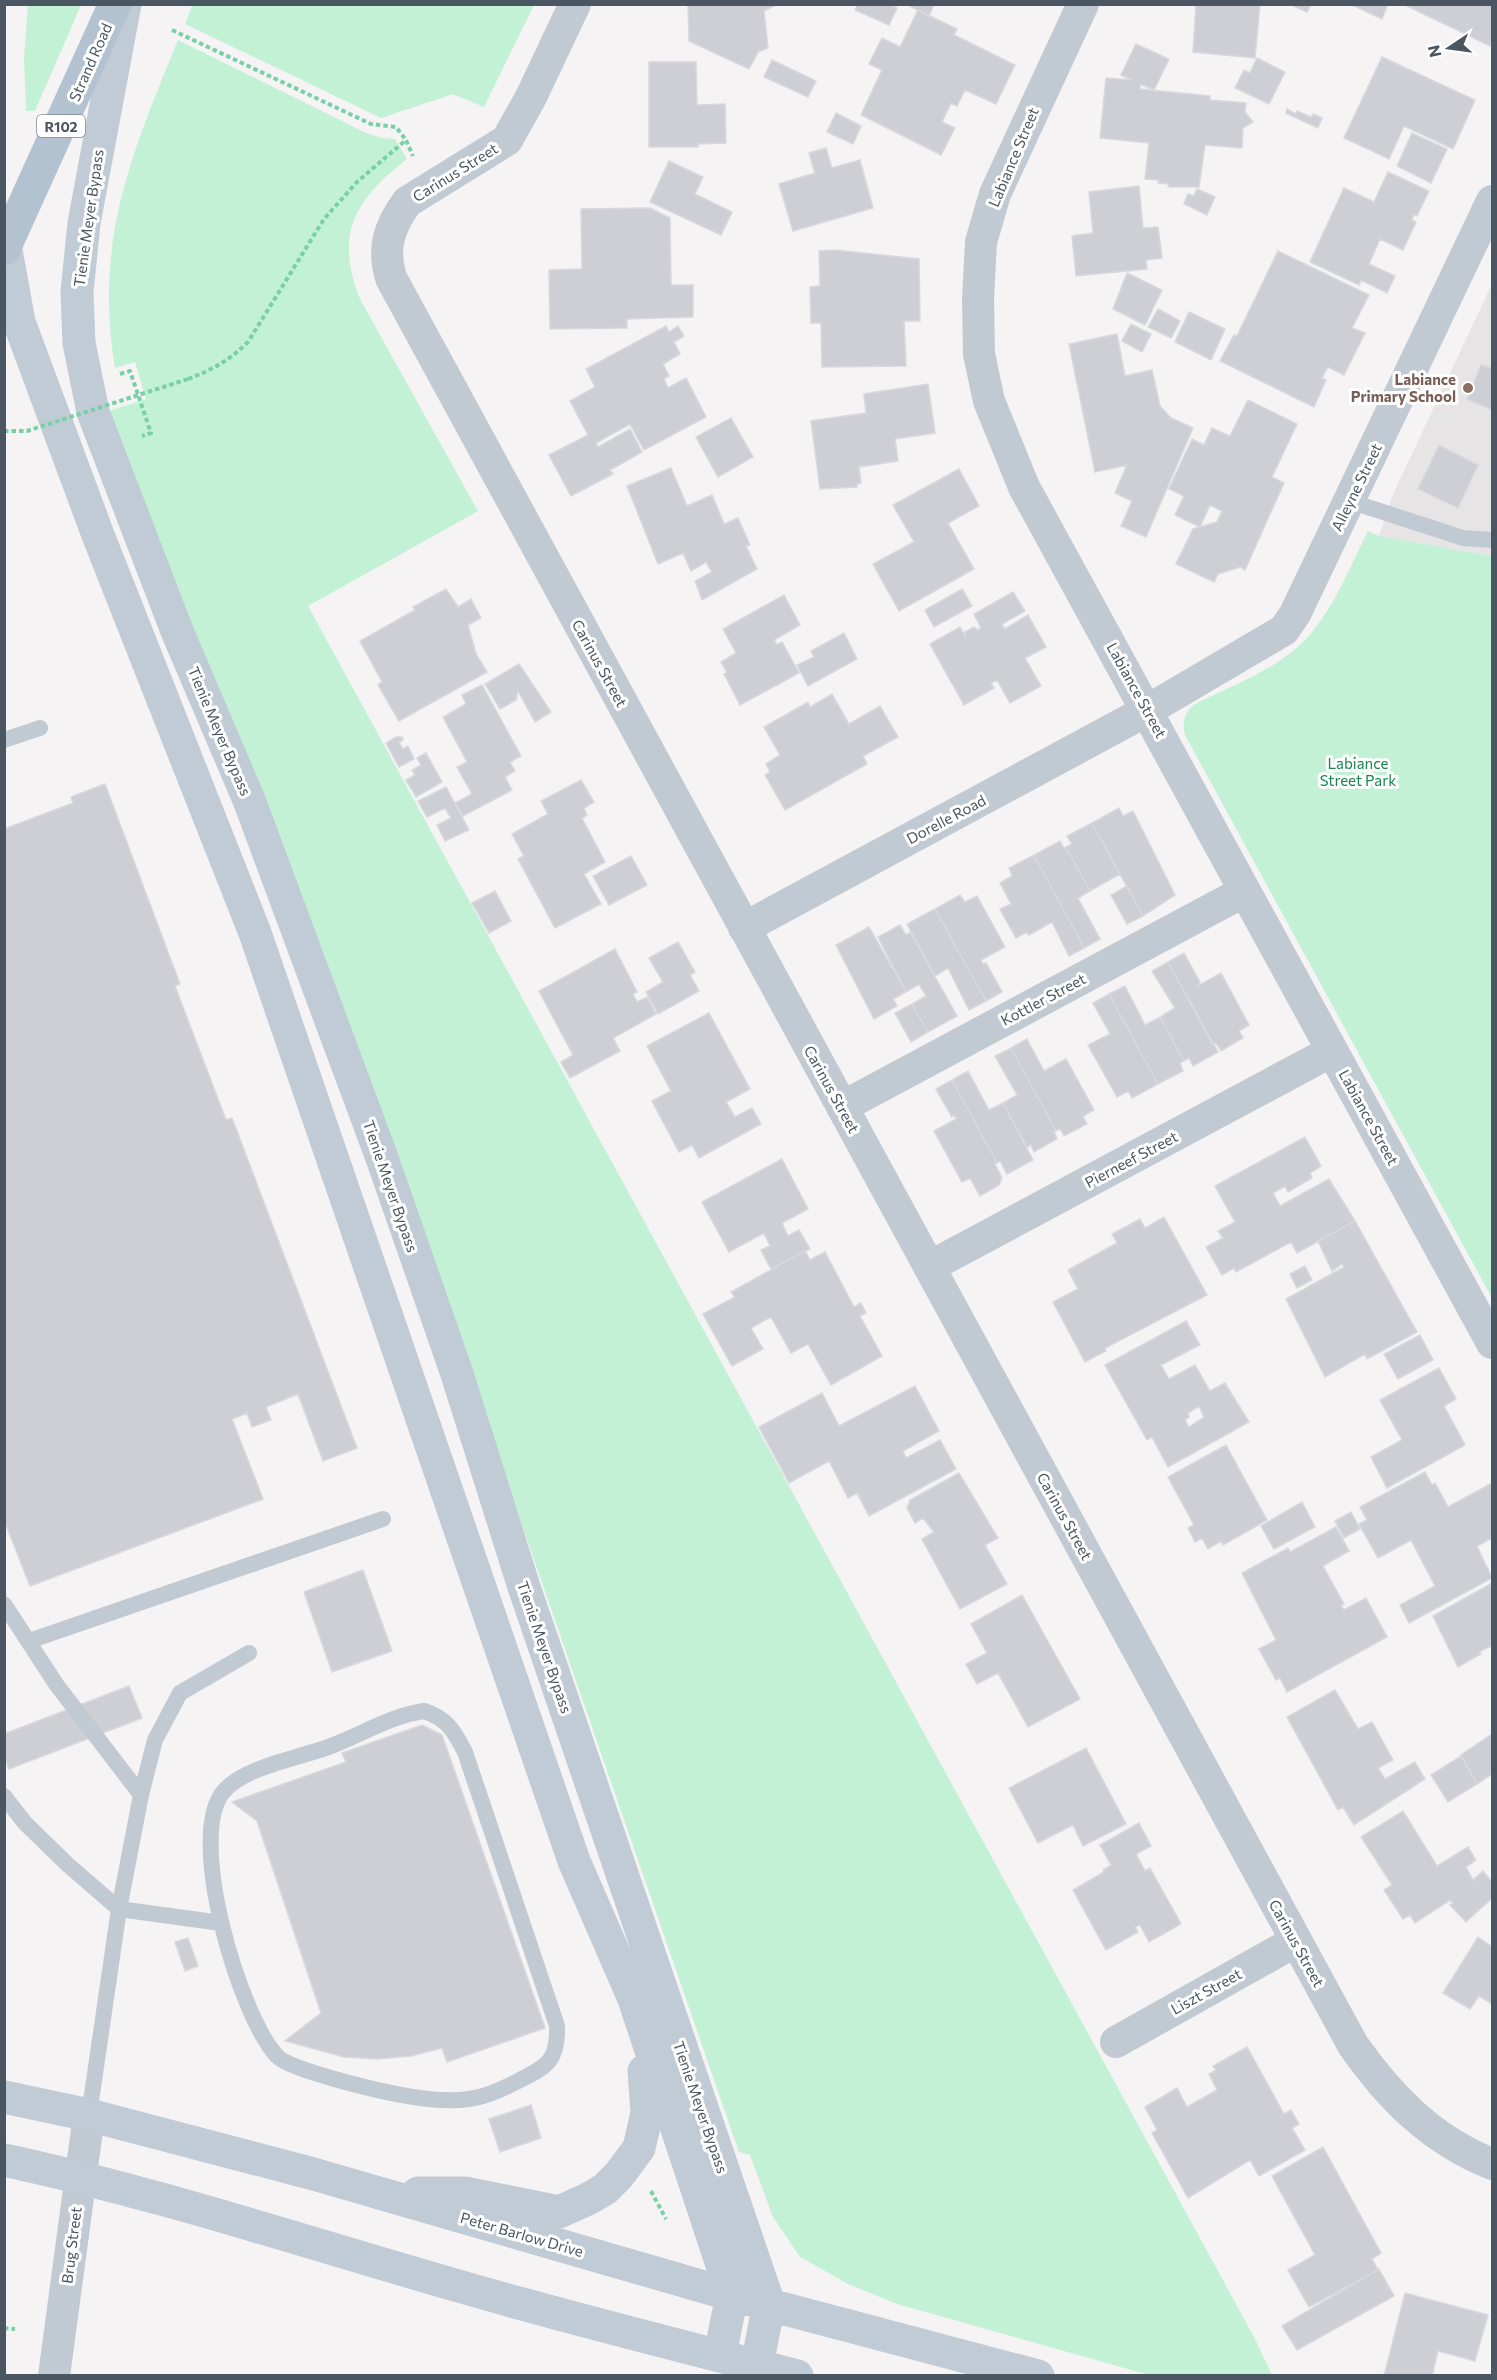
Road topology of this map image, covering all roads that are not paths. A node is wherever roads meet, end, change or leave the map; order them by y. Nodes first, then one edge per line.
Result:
1 (115, 4) edge
2 (125, 4) edge
3 (575, 4) edge
4 (1083, 4) edge
5 (1492, 201) edge
6 (5, 245) edge
7 (1349, 501) junction
8 (1492, 540) edge
9 (1148, 710) junction
10 (40, 728) dead end
11 (4, 740) edge
12 (1245, 891) junction
13 (744, 928) junction
14 (1332, 1051) junction
15 (842, 1107) junction
16 (929, 1267) junction
17 (1492, 1343) edge
18 (383, 1519) dead end
19 (4, 1604) edge
20 (29, 1641) junction
21 (249, 1653) dead end
22 (141, 1795) junction
23 (4, 1796) edge
24 (119, 1909) junction
25 (221, 1923) junction
26 (1296, 1941) junction
27 (634, 1999) junction
28 (1116, 2042) dead end
29 (4, 2097) edge
30 (89, 2115) junction
31 (4, 2160) edge
32 (1492, 2164) edge
33 (79, 2176) junction
34 (377, 2193) junction
35 (732, 2295) junction
36 (769, 2304) junction
37 (720, 2355) junction
38 (757, 2365) junction
39 (54, 2376) edge
40 (797, 2376) edge
41 (1038, 2376) edge

1 - 6 main road, Strand Road / R102
2 - 36 street, Tienie Meyer Bypass
3 - 13 street, Carinus Street
4 - 9 street, Labiance Street
5 - 7 street, Alleyne Street
6 - 27 street, Tienie Meyer Bypass
7 - 8 lane
7 - 9 street, Alleyne Street
9 - 12 street, Labiance Street
9 - 13 street, Dorelle Road
10 - 11 lane
12 - 14 street, Labiance Street
12 - 15 street, Kottler Street
13 - 15 street, Carinus Street
14 - 16 street, Pierneef Street
14 - 17 street, Labiance Street
15 - 16 street, Carinus Street
16 - 26 street, Carinus Street
18 - 20 lane
19 - 20 lane
20 - 22 lane
21 - 22 lane
22 - 24 lane
23 - 24 lane
24 - 25 lane
24 - 30 lane
25 - 25 lane
26 - 28 street, Liszt Street
26 - 32 street, Carinus Street
27 - 34 street
27 - 35 street, Tienie Meyer Bypass
29 - 30 street, Peter Barlow Drive
30 - 33 street, Brug Street
30 - 34 street, Peter Barlow Drive
31 - 33 street
33 - 37 street
33 - 39 street, Brug Street
34 - 35 street, Peter Barlow Drive
35 - 36 street, Peter Barlow Drive
35 - 37 street, Tienie Meyer Bypass
36 - 38 street, Tienie Meyer Bypass
36 - 41 street, Peter Barlow Drive
37 - 38 street
38 - 40 street

